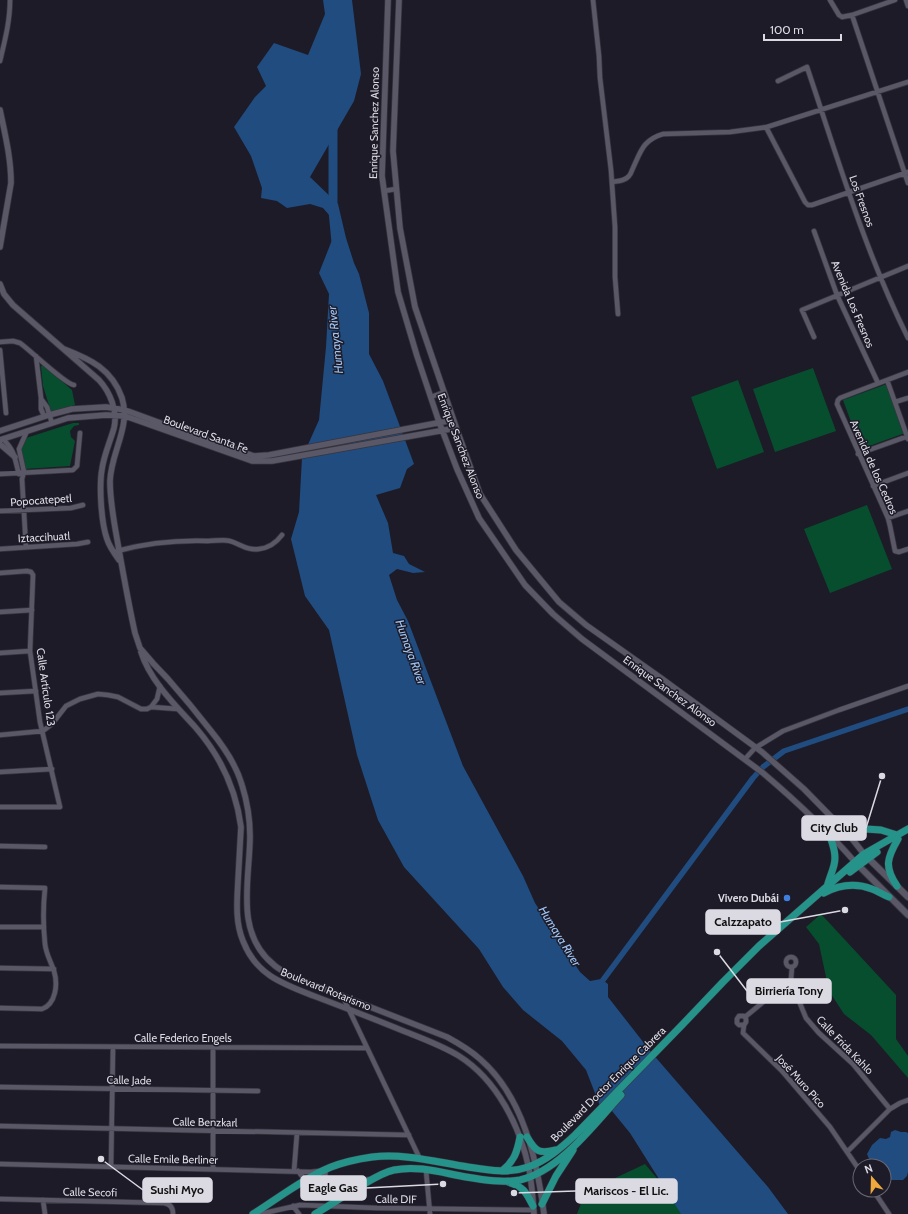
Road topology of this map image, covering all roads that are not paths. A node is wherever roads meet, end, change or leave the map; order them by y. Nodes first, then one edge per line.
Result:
1 (10, 0) edge
2 (388, 0) edge
3 (399, 0) edge
4 (593, 0) edge
5 (830, 0) edge
6 (895, 0) edge
7 (906, 0) edge
8 (908, 6) edge
9 (852, 15) junction
10 (0, 61) edge
11 (778, 81) dead end
12 (908, 82) edge
13 (877, 91) junction
14 (821, 109) junction
15 (0, 110) edge
16 (767, 127) junction
17 (906, 172) edge
18 (612, 182) junction
19 (908, 183) edge
20 (396, 189) junction
21 (384, 191) junction
22 (848, 192) junction
23 (814, 231) dead end
24 (0, 247) edge
25 (908, 266) edge
26 (880, 278) junction
27 (0, 284) edge
28 (836, 295) junction
29 (618, 314) dead end
30 (814, 337) dead end
31 (908, 338) edge
32 (0, 342) edge
33 (64, 349) junction
34 (0, 350) edge
35 (36, 356) junction
36 (908, 372) edge
37 (887, 380) junction
38 (878, 383) junction
39 (74, 384) dead end
40 (444, 392) junction
41 (431, 397) junction
42 (908, 398) edge
43 (895, 402) junction
44 (114, 408) junction
45 (124, 410) junction
46 (6, 413) dead end
47 (46, 416) junction
48 (115, 416) junction
49 (125, 416) junction
50 (453, 420) junction
51 (52, 423) junction
52 (439, 423) junction
53 (456, 428) junction
54 (0, 431) edge
55 (27, 431) junction
56 (442, 431) junction
57 (80, 433) dead end
58 (908, 437) edge
59 (1, 441) edge
60 (19, 449) junction
61 (13, 451) junction
62 (858, 454) junction
63 (15, 458) junction
64 (21, 472) junction
65 (908, 473) edge
66 (0, 474) edge
67 (873, 486) junction
68 (83, 505) dead end
69 (24, 510) junction
70 (0, 511) edge
71 (908, 511) edge
72 (888, 518) junction
73 (282, 535) dead end
74 (88, 542) dead end
75 (26, 547) junction
76 (0, 549) edge
77 (908, 549) edge
78 (116, 551) junction
79 (0, 572) edge
80 (32, 610) junction
81 (0, 612) edge
82 (140, 648) junction
83 (30, 651) junction
84 (0, 653) edge
85 (160, 686) junction
86 (908, 686) edge
87 (36, 691) junction
88 (0, 693) edge
89 (151, 707) junction
90 (178, 709) junction
91 (43, 731) junction
92 (0, 735) edge
93 (755, 748) junction
94 (745, 759) junction
95 (52, 769) junction
96 (0, 772) edge
97 (0, 807) edge
98 (834, 819) junction
99 (908, 829) edge
100 (829, 833) junction
101 (908, 834) edge
102 (897, 837) junction
103 (0, 846) edge
104 (45, 847) dead end
105 (866, 856) junction
106 (856, 863) junction
107 (897, 886) junction
108 (0, 887) edge
109 (827, 887) junction
110 (822, 894) junction
111 (889, 896) junction
112 (908, 897) edge
113 (908, 915) edge
114 (0, 927) edge
115 (44, 928) junction
116 (792, 967) dead end
117 (0, 968) edge
118 (54, 969) junction
119 (791, 979) junction
120 (342, 995) junction
121 (0, 1008) edge
122 (348, 1008) junction
123 (374, 1008) junction
124 (745, 1017) junction
125 (376, 1020) junction
126 (685, 1024) junction
127 (744, 1024) junction
128 (0, 1046) edge
129 (113, 1047) junction
130 (214, 1047) junction
131 (366, 1048) junction
132 (0, 1087) edge
133 (113, 1089) junction
134 (214, 1091) junction
135 (258, 1091) dead end
136 (908, 1100) edge
137 (890, 1109) junction
138 (0, 1126) edge
139 (588, 1126) junction
140 (112, 1129) junction
141 (213, 1131) junction
142 (296, 1133) junction
143 (409, 1136) junction
144 (524, 1137) junction
145 (576, 1145) junction
146 (560, 1149) junction
147 (847, 1152) junction
148 (420, 1159) junction
149 (852, 1159) edge
150 (0, 1164) edge
151 (532, 1166) junction
152 (111, 1167) junction
153 (213, 1169) junction
154 (326, 1170) junction
155 (426, 1170) junction
156 (296, 1171) junction
157 (502, 1171) junction
158 (534, 1175) junction
159 (374, 1178) junction
160 (306, 1180) junction
161 (504, 1181) junction
162 (338, 1191) junction
163 (879, 1198) edge
164 (0, 1199) edge
165 (43, 1200) junction
166 (542, 1204) junction
167 (293, 1206) junction
168 (328, 1206) junction
169 (377, 1208) junction
170 (534, 1210) edge
171 (430, 1211) edge
172 (45, 1214) edge
173 (173, 1214) edge
174 (253, 1214) edge
175 (260, 1214) edge
176 (299, 1214) edge
177 (316, 1214) edge
178 (378, 1214) edge
179 (544, 1214) edge
180 (890, 1214) edge

1 - 10 street
2 - 21 street, Enrique Sanchez Alonso
3 - 20 street, Enrique Sanchez Alonso
4 - 18 street
5 - 9 street
6 - 9 street
7 - 8 street
9 - 13 street
11 - 14 street, Los Fresnos
12 - 13 street
13 - 14 street
13 - 17 street
14 - 16 street
14 - 22 street, Los Fresnos
15 - 24 street
16 - 18 street
16 - 22 street
17 - 19 street
17 - 22 street
18 - 29 street
20 - 21 street
20 - 40 street, Enrique Sanchez Alonso
21 - 41 street, Enrique Sanchez Alonso
22 - 26 street, Los Fresnos
23 - 28 street, Avenida Los Fresnos
25 - 26 street
26 - 28 street
26 - 31 street, Los Fresnos
27 - 33 street
28 - 30 street
28 - 38 street, Avenida Los Fresnos
32 - 35 street
33 - 44 street
33 - 45 street
34 - 46 street
35 - 39 street
35 - 47 street
36 - 37 street
37 - 38 street
37 - 43 street
38 - 62 street, Avenida de los Cedros
40 - 41 street
40 - 50 street, Enrique Sanchez Alonso
41 - 52 street, Enrique Sanchez Alonso
42 - 43 street
43 - 58 street
44 - 45 street, Boulevard Santa Fe
44 - 47 street, Boulevard Santa Fe
44 - 48 street
45 - 49 street
45 - 52 street, Boulevard Santa Fe
47 - 51 street
47 - 54 street, Boulevard Santa Fe
48 - 49 street, Boulevard Santa Fe
48 - 51 street, Boulevard Santa Fe
48 - 78 street
49 - 56 street, Boulevard Santa Fe
49 - 78 street
50 - 52 street, Boulevard Santa Fe
50 - 53 street, Enrique Sanchez Alonso
51 - 55 street, Boulevard Santa Fe
52 - 56 street, Enrique Sanchez Alonso
53 - 56 street, Boulevard Santa Fe
53 - 93 street, Enrique Sanchez Alonso
55 - 59 street, Boulevard Santa Fe
55 - 60 street
56 - 94 street, Enrique Sanchez Alonso
57 - 64 street
58 - 62 street
59 - 61 street
59 - 63 street
60 - 61 street
60 - 64 street
61 - 63 street
62 - 67 street, Avenida de los Cedros
63 - 64 street
64 - 66 street
64 - 69 street
65 - 67 street
67 - 72 street, Avenida de los Cedros
68 - 69 street, Popocatepetl
69 - 70 street, Popocatepetl
69 - 75 street
71 - 72 street
72 - 77 street, Avenida de los Cedros
73 - 78 street
74 - 75 street, Iztaccihuatl
75 - 76 street, Iztaccihuatl
78 - 82 street, Boulevard Rotarismo
79 - 80 street, Calle Artículo 123
80 - 81 street
80 - 83 street, Calle Artículo 123
82 - 85 street, Boulevard Rotarismo
82 - 120 street, Boulevard Rotarismo
83 - 84 street
83 - 87 street, Calle Artículo 123
85 - 89 street
85 - 90 street, Boulevard Rotarismo
86 - 93 street
87 - 88 street
87 - 91 street, Calle Artículo 123
89 - 90 street
89 - 91 street
90 - 122 street, Boulevard Rotarismo
91 - 92 street
91 - 95 street, Calle Artículo 123
93 - 94 street
93 - 98 street, Enrique Sanchez Alonso
94 - 100 street, Enrique Sanchez Alonso
95 - 96 street
95 - 97 street, Calle Artículo 123
98 - 102 main road
98 - 105 street, Enrique Sanchez Alonso
99 - 102 main road
100 - 106 street, Enrique Sanchez Alonso
100 - 109 main road
101 - 102 main road
102 - 105 main road
102 - 107 main road
103 - 104 street
105 - 106 main road
105 - 107 main road
106 - 109 main road
106 - 110 main road
106 - 111 main road
107 - 112 main road
108 - 115 street
109 - 126 main road
110 - 111 main road
110 - 126 main road
111 - 113 main road
114 - 115 street
115 - 118 street
116 - 119 street, Calle Frida Kahlo
117 - 118 street
118 - 121 street
119 - 124 street
119 - 137 street, Calle Frida Kahlo
120 - 122 street
120 - 123 street, Boulevard Rotarismo
122 - 125 street, Boulevard Rotarismo
122 - 131 street
123 - 125 street
123 - 144 street, Boulevard Rotarismo
124 - 127 street
124 - 127 street
125 - 144 street, Boulevard Rotarismo
126 - 139 main road, Boulevard Doctor Enrique Cabrera
127 - 147 street, José Muro Pico
128 - 129 street, Calle Federico Engels
129 - 130 street, Calle Federico Engels
129 - 133 street
130 - 131 street, Calle Federico Engels
130 - 134 street
131 - 143 street
132 - 133 street, Calle Jade
133 - 134 street, Calle Jade
133 - 140 street
134 - 135 street, Calle Jade
134 - 141 street
136 - 137 street
137 - 147 street
138 - 140 street, Calle Benzkarl
139 - 145 main road, Boulevard Doctor Enrique Cabrera
139 - 146 main road, Boulevard Doctor Enrique Cabrera
140 - 141 street, Calle Benzkarl
140 - 152 street
141 - 142 street, Calle Benzkarl
141 - 153 street
142 - 143 street, Calle Benzkarl
142 - 156 street
143 - 148 street
144 - 146 main road
144 - 151 street, Boulevard Rotarismo
144 - 157 main road
145 - 158 main road, Boulevard Doctor Enrique Cabrera
145 - 166 main road
146 - 151 main road, Boulevard Doctor Enrique Cabrera
147 - 149 street
148 - 154 main road, Boulevard Doctor Enrique Cabrera
148 - 157 main road, Boulevard Doctor Enrique Cabrera
150 - 152 street, Calle Emile Berliner
151 - 157 main road, Boulevard Doctor Enrique Cabrera
151 - 158 street, Boulevard Rotarismo
152 - 153 street, Calle Emile Berliner
153 - 156 street, Calle Emile Berliner
154 - 156 street, Calle Emile Berliner
154 - 160 main road, Boulevard Doctor Enrique Cabrera
154 - 162 street
155 - 159 main road, Boulevard Doctor Enrique Cabrera
155 - 161 main road, Boulevard Doctor Enrique Cabrera
155 - 171 street
156 - 160 street
158 - 161 main road, Boulevard Doctor Enrique Cabrera
158 - 166 street, Boulevard Rotarismo
158 - 170 street, Boulevard Rotarismo
159 - 162 street
159 - 168 main road, Boulevard Doctor Enrique Cabrera
160 - 162 street
160 - 174 main road, Boulevard Doctor Enrique Cabrera
161 - 170 main road
163 - 180 street
164 - 165 street, Calle Secofi
165 - 172 street
165 - 173 street, Calle Secofi
166 - 179 street, Boulevard Rotarismo
167 - 168 street, Calle DIF
167 - 175 street, Calle DIF
167 - 176 street
168 - 169 street, Calle DIF
168 - 177 main road, Boulevard Doctor Enrique Cabrera
169 - 171 street, Calle DIF
169 - 178 street
170 - 171 street, Calle DIF

